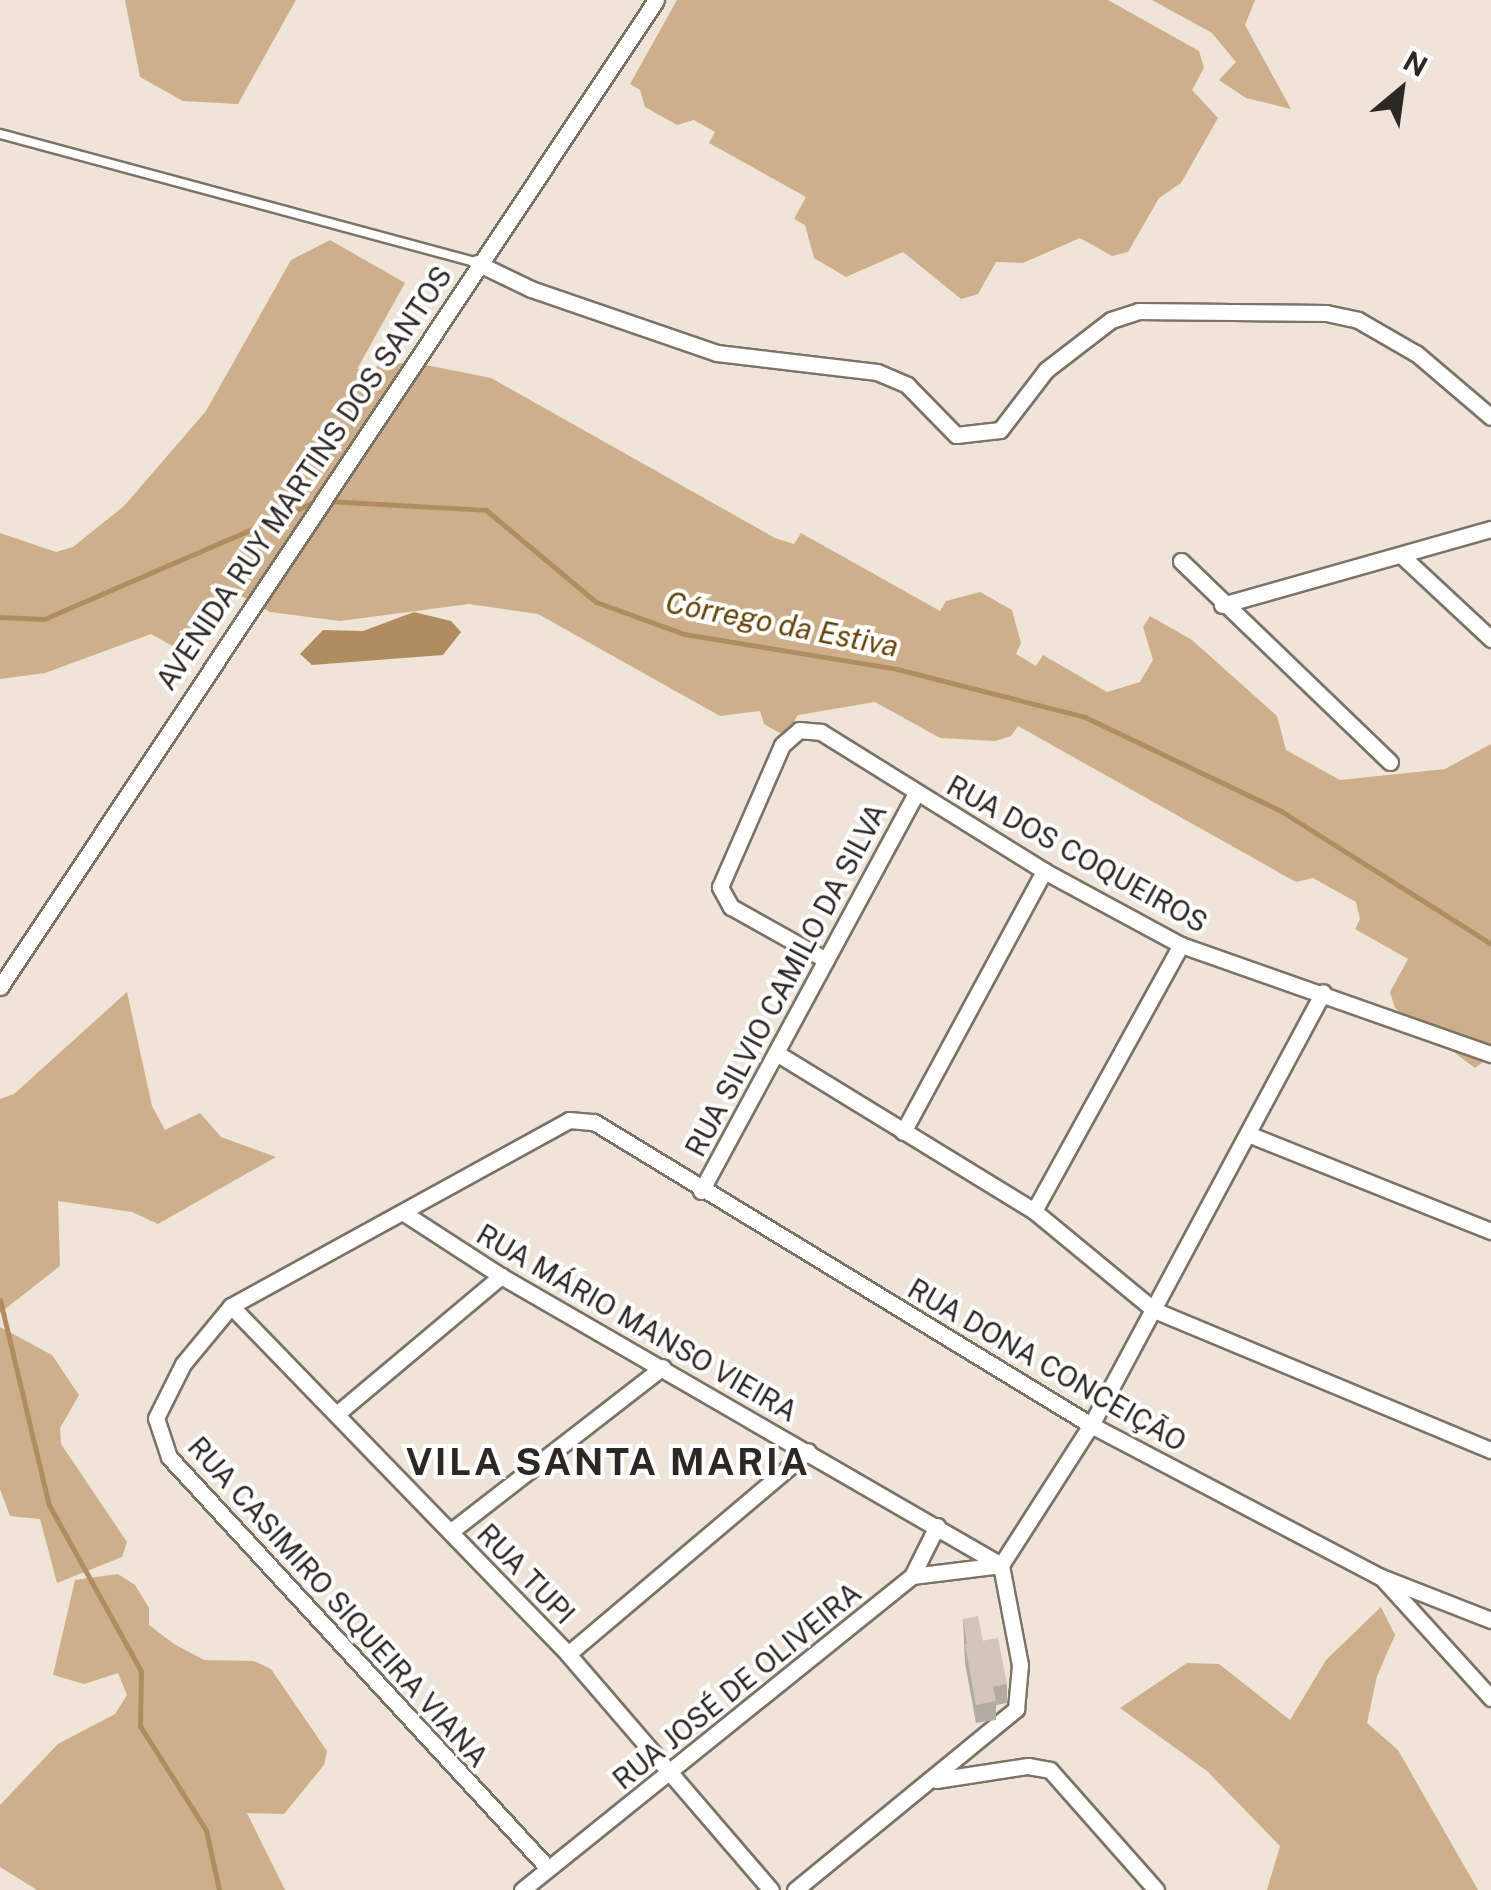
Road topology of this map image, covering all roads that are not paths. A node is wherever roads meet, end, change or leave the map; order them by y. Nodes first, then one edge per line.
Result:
1 (656, 0) edge
2 (0, 134) edge
3 (477, 262) junction
4 (1491, 417) edge
5 (1491, 529) edge
6 (1402, 556) junction
7 (1181, 561) dead end
8 (1222, 605) junction
9 (1491, 640) edge
10 (1390, 762) dead end
11 (916, 793) junction
12 (1044, 872) junction
13 (1181, 945) junction
14 (826, 960) junction
15 (0, 987) edge
16 (1323, 992) junction
17 (778, 1054) junction
18 (1491, 1054) edge
19 (903, 1132) junction
20 (1248, 1134) junction
21 (701, 1191) junction
22 (1034, 1211) junction
23 (404, 1213) junction
24 (1491, 1231) edge
25 (501, 1276) junction
26 (231, 1306) junction
27 (1154, 1310) junction
28 (663, 1367) junction
29 (339, 1412) junction
30 (1092, 1424) junction
31 (1491, 1450) edge
32 (808, 1451) junction
33 (936, 1526) junction
34 (450, 1532) junction
35 (1001, 1565) junction
36 (912, 1576) junction
37 (1381, 1577) junction
38 (1491, 1620) edge
39 (568, 1654) junction
40 (1491, 1698) edge
41 (672, 1772) junction
42 (931, 1781) junction
43 (548, 1868) junction
44 (522, 1890) edge
45 (771, 1890) edge
46 (795, 1890) edge
47 (1156, 1890) edge

1 - 3 street, AVENIDA RUY MARTINS DOS SANTOS
2 - 3 lane
3 - 4 street
3 - 15 street, AVENIDA RUY MARTINS DOS SANTOS
5 - 6 street
6 - 8 street
6 - 9 street
7 - 8 street
8 - 10 street
11 - 12 street, RUA DOS COQUEIROS
11 - 14 street, RUA SILVIO CAMILO DA SILVA
11 - 14 street, RUA DOS COQUEIROS
12 - 13 street, RUA DOS COQUEIROS
12 - 19 street
13 - 16 street, RUA DOS COQUEIROS
13 - 22 street
14 - 17 street, RUA SILVIO CAMILO DA SILVA
16 - 18 street, RUA DOS COQUEIROS
16 - 20 street
17 - 19 street
17 - 21 street, RUA SILVIO CAMILO DA SILVA
19 - 22 street
20 - 24 street
20 - 27 street
21 - 23 street, RUA DONA CONCEIÇÃO
21 - 30 street, RUA DONA CONCEIÇÃO
22 - 27 street
23 - 25 street, RUA MÁRIO MANSO VIEIRA
23 - 26 street
25 - 28 street, RUA MÁRIO MANSO VIEIRA
25 - 29 street
26 - 29 street, RUA TUPI
26 - 43 street, RUA CASIMIRO SIQUEIRA VIANA
27 - 30 street
27 - 31 street
28 - 32 street, RUA MÁRIO MANSO VIEIRA
28 - 34 street
29 - 34 street, RUA TUPI
30 - 35 street
30 - 37 street, RUA DONA CONCEIÇÃO
32 - 33 street, RUA MÁRIO MANSO VIEIRA
32 - 39 street
33 - 35 street, RUA MÁRIO MANSO VIEIRA
33 - 36 street
34 - 39 street, RUA TUPI
35 - 36 street
35 - 42 street
36 - 41 street, RUA JOSÉ DE OLIVEIRA
37 - 38 street, RUA DONA CONCEIÇÃO
37 - 40 street
39 - 41 street, RUA TUPI
41 - 43 street, RUA JOSÉ DE OLIVEIRA
41 - 45 street, RUA TUPI
42 - 46 street
42 - 47 street
43 - 44 street, RUA JOSÉ DE OLIVEIRA

